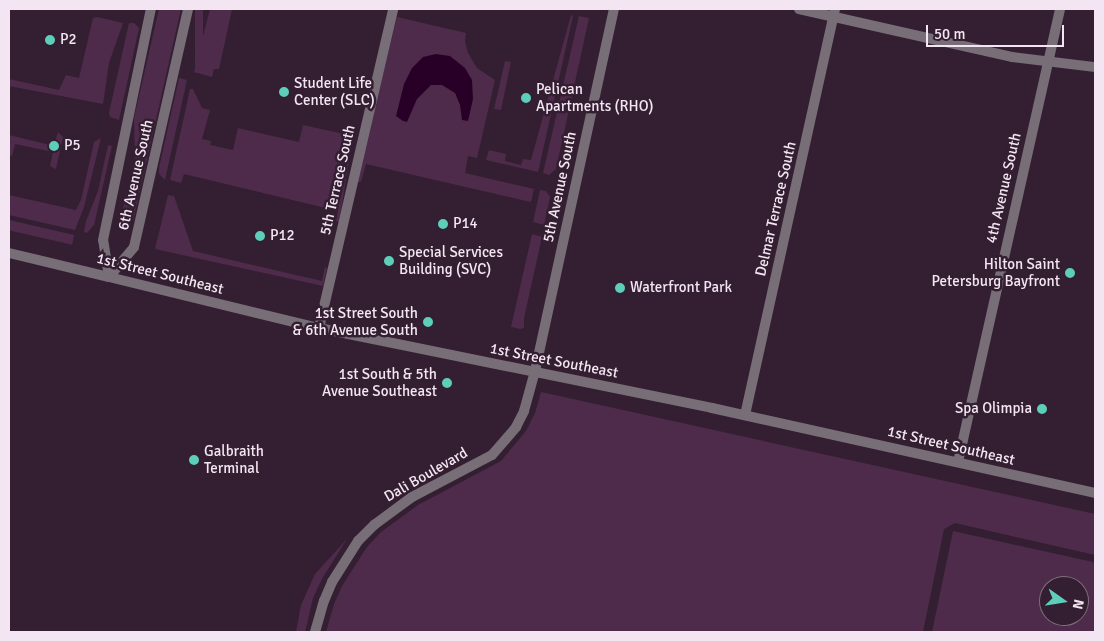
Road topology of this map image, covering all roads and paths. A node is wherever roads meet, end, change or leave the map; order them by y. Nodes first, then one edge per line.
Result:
1 (151, 9) edge
2 (188, 9) edge
3 (393, 9) edge
4 (614, 9) edge
5 (799, 9) edge
6 (1060, 9) edge
7 (834, 13) edge
8 (1048, 62) junction
9 (1095, 68) edge
10 (9, 254) edge
11 (109, 277) junction
12 (319, 328) junction
13 (534, 371) junction
14 (745, 415) junction
15 (958, 462) junction
16 (1095, 493) edge
17 (316, 632) edge

1 - 11 street, 6th Avenue South
2 - 11 street, 6th Avenue South
3 - 12 street, 5th Terrace South
4 - 13 street, 5th Avenue South
5 - 7 street
6 - 8 street, 4th Avenue South
7 - 8 street
7 - 14 street, Delmar Terrace South
8 - 9 street
8 - 15 street, 4th Avenue South
10 - 11 street, 1st Street Southeast
11 - 12 street, 1st Street Southeast
12 - 13 street, 1st Street Southeast
13 - 14 street, 1st Street Southeast
13 - 17 street, Dali Boulevard
14 - 15 street, 1st Street Southeast
15 - 16 street, 1st Street Southeast

